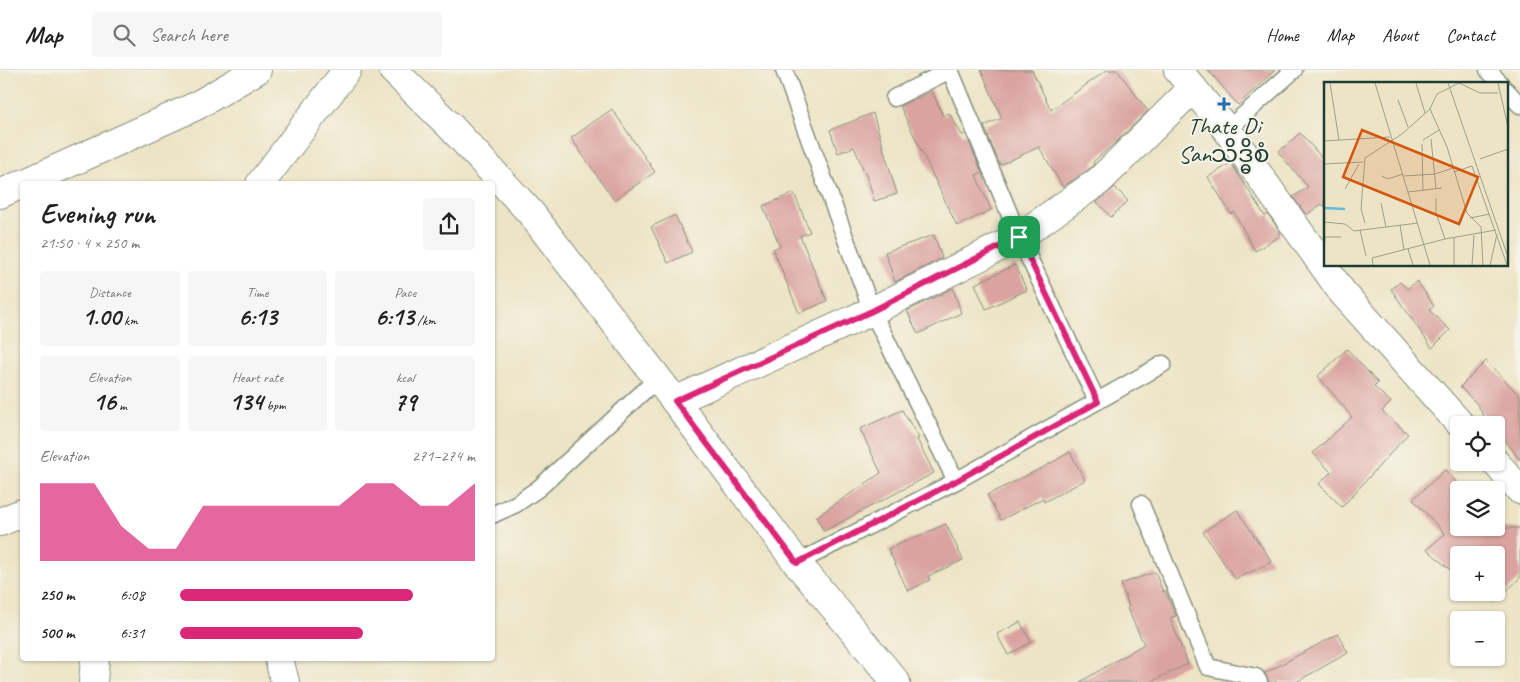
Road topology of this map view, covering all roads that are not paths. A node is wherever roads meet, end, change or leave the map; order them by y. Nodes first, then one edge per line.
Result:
1 (257, 70) edge
2 (347, 70) edge
3 (393, 70) edge
4 (784, 70) edge
5 (950, 70) edge
6 (1294, 70) edge
7 (1488, 70) edge
8 (1186, 79) edge
9 (1499, 82) edge
10 (1508, 92) edge
11 (894, 98) dead end
12 (1520, 105) edge
13 (1227, 130) junction
14 (30, 181) edge
15 (262, 181) edge
16 (20, 185) edge
17 (0, 194) edge
18 (1019, 237) junction
19 (872, 311) junction
20 (1163, 364) dead end
21 (658, 378) junction
22 (675, 401) junction
23 (1098, 402) junction
24 (1454, 416) edge
25 (1503, 471) edge
26 (956, 481) junction
27 (1520, 490) edge
28 (1142, 504) dead end
29 (20, 514) edge
30 (495, 514) edge
31 (0, 522) edge
32 (797, 563) junction
33 (95, 661) edge
34 (280, 661) edge
35 (93, 682) edge
36 (285, 682) edge
37 (896, 682) edge
38 (1259, 682) edge

1 - 14 street
2 - 15 street
3 - 21 street
4 - 19 lane
5 - 11 lane
5 - 18 lane
6 - 13 lane
7 - 9 lane
8 - 13 street
8 - 18 street
10 - 12 lane
13 - 24 street
16 - 17 street
18 - 19 street
18 - 23 lane
19 - 22 street
19 - 26 lane
20 - 23 lane
21 - 22 street
21 - 30 lane
22 - 32 street
23 - 26 lane
25 - 27 street
26 - 32 lane
28 - 38 lane
29 - 31 street
32 - 37 street
33 - 35 street
34 - 36 street

